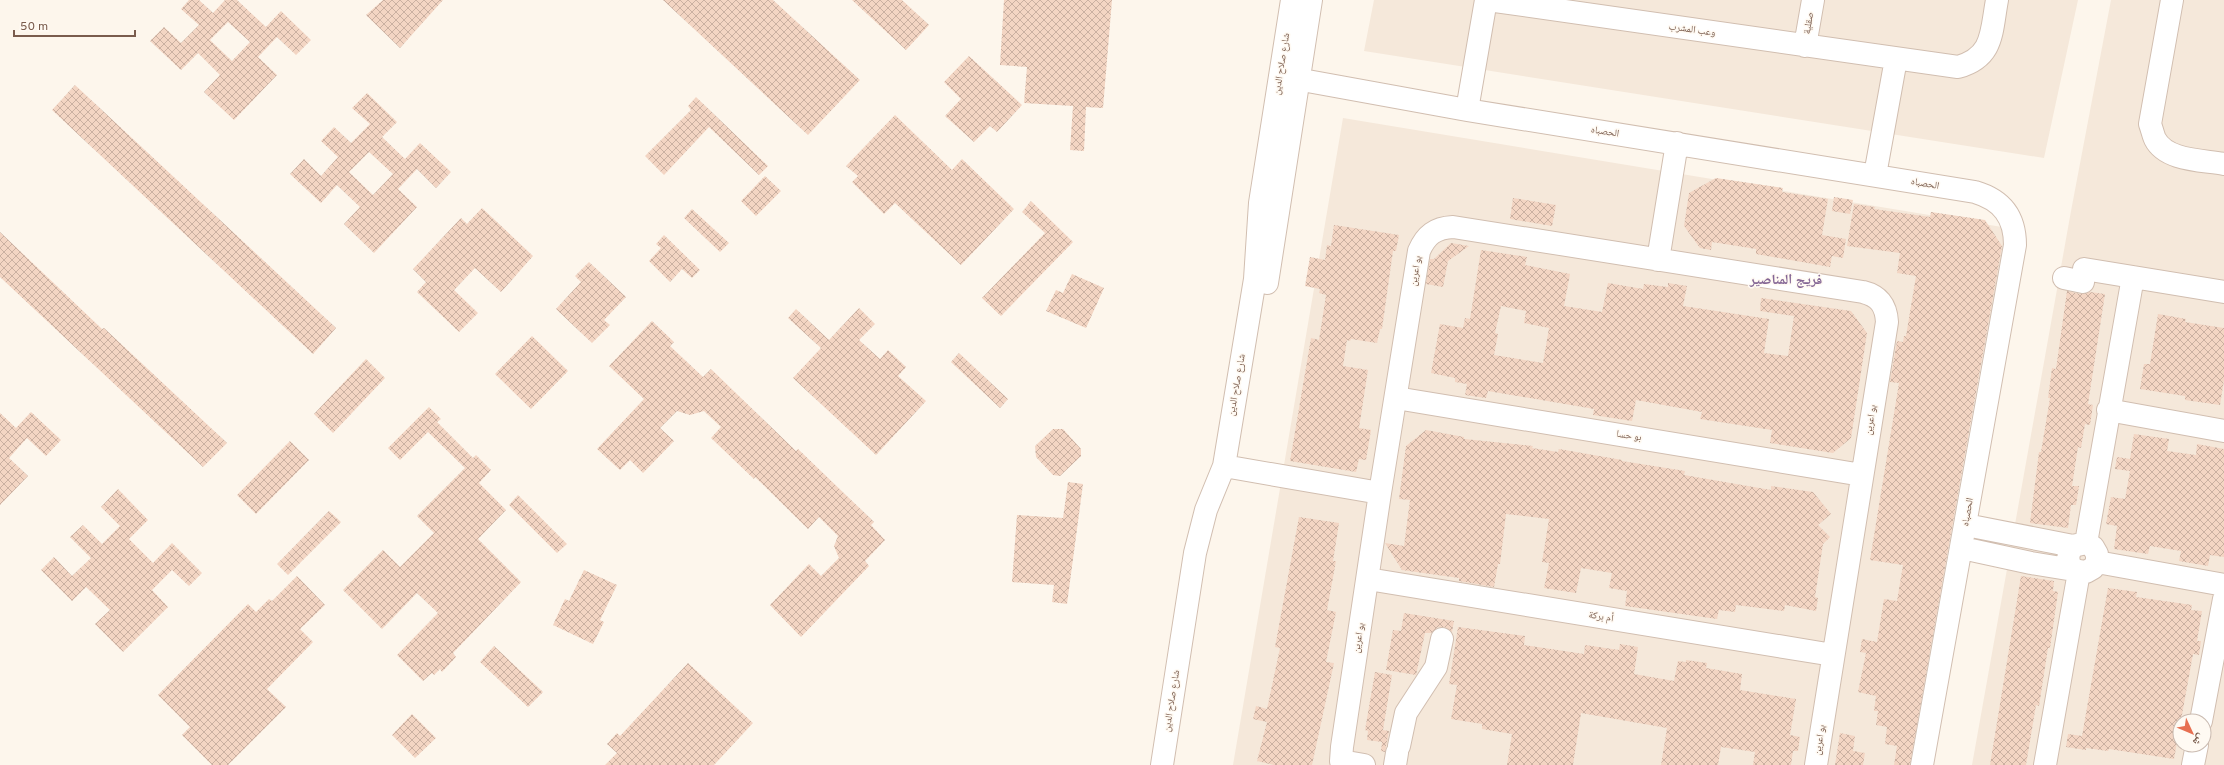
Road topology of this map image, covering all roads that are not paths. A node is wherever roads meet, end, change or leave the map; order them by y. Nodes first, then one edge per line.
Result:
1 (1292, 0) edge
2 (1311, 0) edge
3 (1487, 0) edge
4 (1813, 0) edge
5 (1997, 0) edge
6 (2172, 0) edge
7 (1805, 46) junction
8 (1896, 59) junction
9 (1289, 78) junction
10 (1467, 110) junction
11 (1677, 143) junction
12 (2224, 164) edge
13 (1876, 175) junction
14 (1658, 260) junction
15 (2133, 277) junction
16 (2064, 278) dead end
17 (2224, 292) edge
18 (1396, 398) junction
19 (2108, 410) junction
20 (2224, 431) edge
21 (1229, 467) junction
22 (1862, 475) junction
23 (1380, 493) junction
24 (1966, 525) junction
25 (1962, 548) junction
26 (2081, 558) junction
27 (1368, 579) junction
28 (2224, 585) edge
29 (2224, 599) edge
30 (1442, 639) dead end
31 (1833, 655) junction
32 (2203, 713) edge
33 (2195, 753) edge
34 (1397, 755) edge
35 (1162, 765) edge
36 (1177, 765) edge
37 (1364, 765) edge
38 (1816, 765) edge
39 (1922, 765) edge
40 (2045, 765) edge
41 (2193, 765) edge

1 - 9 street, شارع صلاح الدين
2 - 9 street, شارع صلاح الدين
3 - 7 street, وعب المشرب
3 - 10 street, وعب المشرب
4 - 7 street, صقلية
5 - 8 street, وعب المشرب
6 - 12 street
7 - 8 street, وعب المشرب
8 - 13 street
9 - 10 street, الحصباه
9 - 21 street, شارع صلاح الدين
10 - 11 street, الحصباه
11 - 13 street, الحصباه
11 - 14 street
13 - 24 street, الحصباه
14 - 18 street, بو اعرين
14 - 22 street, بو اعرين
15 - 16 street
15 - 17 street
15 - 19 street
18 - 22 street, بو حسا
18 - 23 street, بو اعرين
19 - 20 street
19 - 26 street
21 - 23 street
21 - 35 street, شارع صلاح الدين
21 - 36 street, شارع صلاح الدين
22 - 31 street, بو اعرين
23 - 27 street, بو اعرين
24 - 25 street, الحصباه
24 - 26 street
25 - 26 street
25 - 39 street, الحصباه
26 - 28 street
26 - 40 street
27 - 31 street, أم بركة
27 - 37 street, بو اعرين
29 - 32 street
30 - 34 street
31 - 38 street, بو اعرين
33 - 41 street

